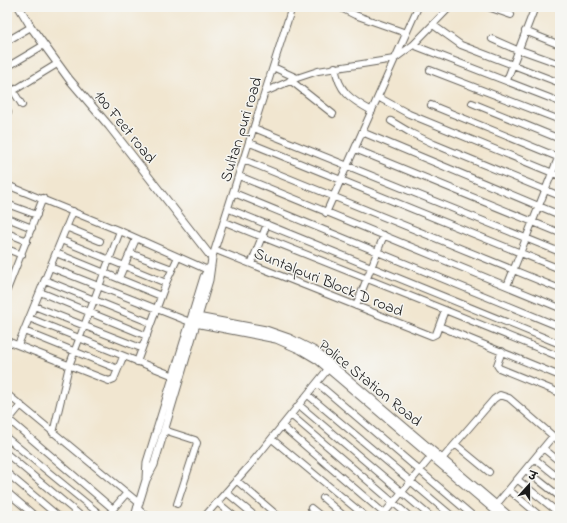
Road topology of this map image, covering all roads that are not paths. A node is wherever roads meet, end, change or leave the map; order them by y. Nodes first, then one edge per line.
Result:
1 (19, 7) edge
2 (292, 7) edge
3 (339, 7) edge
4 (418, 7) edge
5 (450, 7) edge
6 (488, 7) edge
7 (535, 7) edge
8 (511, 15) dead end
9 (433, 25) junction
10 (31, 27) junction
11 (525, 31) junction
12 (406, 33) junction
13 (492, 39) dead end
14 (7, 41) edge
15 (44, 45) junction
16 (413, 45) junction
17 (560, 45) edge
18 (518, 50) junction
19 (394, 59) junction
20 (57, 64) junction
21 (560, 64) edge
22 (513, 65) junction
23 (7, 67) edge
24 (273, 67) junction
25 (335, 67) junction
26 (430, 70) dead end
27 (297, 78) junction
28 (290, 80) junction
29 (507, 80) junction
30 (7, 81) edge
31 (560, 83) edge
32 (13, 91) junction
33 (265, 92) junction
34 (378, 97) junction
35 (560, 102) edge
36 (472, 104) dead end
37 (22, 105) dead end
38 (431, 105) dead end
39 (372, 111) junction
40 (333, 114) dead end
41 (560, 120) edge
42 (390, 121) dead end
43 (254, 128) junction
44 (362, 132) junction
45 (560, 139) edge
46 (250, 143) junction
47 (355, 149) junction
48 (559, 156) edge
49 (244, 160) junction
50 (348, 165) junction
51 (552, 172) junction
52 (239, 176) junction
53 (560, 176) edge
54 (341, 180) junction
55 (7, 185) edge
56 (545, 190) junction
57 (234, 194) junction
58 (333, 196) junction
59 (560, 196) edge
60 (43, 198) junction
61 (7, 204) edge
62 (539, 206) junction
63 (229, 209) junction
64 (73, 211) junction
65 (326, 213) junction
66 (37, 215) junction
67 (560, 215) edge
68 (7, 218) edge
69 (225, 222) junction
70 (532, 222) junction
71 (267, 224) junction
72 (66, 227) junction
73 (32, 228) junction
74 (120, 231) junction
75 (7, 233) edge
76 (560, 233) edge
77 (384, 235) junction
78 (262, 237) junction
79 (526, 238) junction
80 (136, 239) junction
81 (61, 240) junction
82 (27, 241) junction
83 (100, 241) dead end
84 (7, 249) edge
85 (216, 250) junction
86 (377, 252) junction
87 (560, 252) edge
88 (56, 253) junction
89 (130, 253) junction
90 (520, 253) junction
91 (22, 255) junction
92 (178, 257) junction
93 (109, 260) junction
94 (212, 260) junction
95 (251, 264) junction
96 (124, 266) junction
97 (50, 267) junction
98 (371, 267) junction
99 (513, 269) junction
100 (560, 269) edge
101 (172, 270) junction
102 (209, 271) junction
103 (105, 272) junction
104 (119, 278) junction
105 (366, 279) junction
106 (9, 280) edge
107 (45, 280) junction
108 (166, 283) junction
109 (507, 286) junction
110 (99, 287) junction
111 (560, 289) edge
112 (7, 290) edge
113 (40, 292) junction
114 (161, 296) junction
115 (94, 299) junction
116 (34, 306) junction
117 (356, 306) junction
118 (560, 308) edge
119 (156, 309) junction
120 (445, 310) junction
121 (89, 313) junction
122 (29, 318) junction
123 (194, 320) junction
124 (151, 323) junction
125 (84, 326) junction
126 (439, 326) junction
127 (560, 327) edge
128 (24, 331) junction
129 (147, 336) junction
130 (79, 338) junction
131 (7, 341) edge
132 (560, 344) edge
133 (18, 345) junction
134 (141, 348) junction
135 (74, 351) junction
136 (502, 351) junction
137 (123, 357) junction
138 (560, 357) edge
139 (137, 362) junction
140 (69, 366) junction
141 (118, 369) junction
142 (328, 369) junction
143 (174, 376) junction
144 (560, 376) edge
145 (317, 383) junction
146 (560, 393) edge
147 (7, 394) edge
148 (308, 395) junction
149 (21, 405) junction
150 (299, 406) junction
151 (291, 415) junction
152 (8, 420) edge
153 (282, 426) junction
154 (164, 430) junction
155 (53, 433) junction
156 (553, 436) junction
157 (7, 438) edge
158 (272, 439) junction
159 (560, 442) edge
160 (455, 444) junction
161 (543, 448) junction
162 (7, 454) edge
163 (431, 457) junction
164 (442, 459) junction
165 (535, 459) junction
166 (560, 462) edge
167 (526, 470) junction
168 (420, 471) junction
169 (489, 472) dead end
170 (7, 473) edge
171 (560, 479) edge
172 (146, 480) junction
173 (236, 480) junction
174 (518, 480) junction
175 (410, 482) junction
176 (509, 490) junction
177 (7, 492) edge
178 (226, 492) junction
179 (402, 492) junction
180 (126, 494) junction
181 (560, 497) edge
182 (322, 498) dead end
183 (217, 502) junction
184 (393, 502) junction
185 (177, 504) dead end
186 (496, 505) junction
187 (138, 506) junction
188 (311, 508) dead end
189 (113, 509) junction
190 (7, 511) edge
191 (207, 515) edge
192 (384, 515) edge
193 (560, 515) edge
194 (13, 516) edge
195 (35, 516) edge
196 (58, 516) edge
197 (81, 516) edge
198 (102, 516) edge
199 (107, 516) edge
200 (135, 516) edge
201 (146, 516) edge
202 (234, 516) edge
203 (255, 516) edge
204 (278, 516) edge
205 (321, 516) edge
206 (344, 516) edge
207 (365, 516) edge
208 (409, 516) edge
209 (430, 516) edge
210 (452, 516) edge
211 (473, 516) edge
212 (502, 516) edge
213 (509, 516) edge
214 (540, 516) edge

1 - 10 street, 100 Feet road
2 - 24 street, Sultan puri road
3 - 12 street
4 - 12 street
5 - 9 street
6 - 8 street
7 - 11 street
9 - 16 street
9 - 22 street
10 - 14 street
10 - 15 street, 100 Feet road
11 - 17 street
11 - 18 street
12 - 19 street
13 - 18 street
15 - 20 street, 100 Feet road
15 - 23 street
16 - 19 street
16 - 29 street
18 - 21 street
18 - 22 street
19 - 25 street
19 - 34 street
20 - 32 street
20 - 94 street, 100 Feet road
22 - 29 street
22 - 31 street
24 - 27 street
24 - 33 street, Sultan puri road
25 - 27 street
25 - 39 street
26 - 41 street
27 - 28 street
28 - 33 street
28 - 40 street
29 - 35 street
30 - 32 street
32 - 37 street
33 - 43 street, Sultan puri road
34 - 39 street
34 - 51 street
36 - 45 street
38 - 48 street
39 - 44 street
42 - 56 street
43 - 46 street, Sultan puri road
43 - 50 street
44 - 47 street
44 - 62 street
46 - 49 street, Sultan puri road
46 - 54 street
47 - 50 street
47 - 70 street
48 - 51 street
49 - 52 street, Sultan puri road
49 - 58 street
50 - 54 street
50 - 79 street
51 - 53 street
51 - 56 street
52 - 57 street, Sultan puri road
52 - 65 street
54 - 58 street
54 - 90 street
55 - 60 street
56 - 59 street
56 - 62 street
57 - 63 street, Sultan puri road
57 - 86 street
58 - 65 street
58 - 99 street
60 - 64 street
60 - 66 street
61 - 66 street
62 - 67 street
62 - 70 street
63 - 69 street, Sultan puri road
63 - 71 street
64 - 72 street
64 - 74 street
65 - 77 street
66 - 73 street
68 - 73 street
69 - 78 street
69 - 85 street, Sultan puri road
70 - 76 street
70 - 79 street
71 - 78 street
71 - 98 street
72 - 81 street
72 - 83 street
73 - 82 street
74 - 80 street
74 - 93 street
75 - 82 street
77 - 86 street
77 - 109 street
78 - 95 street
78 - 105 street
79 - 87 street
79 - 90 street
80 - 89 street
80 - 92 street
81 - 88 street
81 - 93 street
82 - 91 street
84 - 91 street
85 - 94 street, Sultan puri road
85 - 95 street, Suntalpuri Block D road
86 - 98 street
86 - 127 street
88 - 97 street
88 - 103 street
89 - 96 street
89 - 101 street
90 - 99 street
90 - 100 street
91 - 106 street
92 - 101 street
92 - 102 street
93 - 96 street
93 - 103 street
94 - 102 street
95 - 117 street, Suntalpuri Block D road
96 - 104 street
96 - 108 street
97 - 107 street
97 - 110 street
98 - 105 street
98 - 132 street
99 - 109 street
99 - 111 street
101 - 108 street
102 - 123 street
103 - 104 street
103 - 110 street
104 - 114 street
105 - 117 street
105 - 120 street
106 - 112 street
107 - 113 street
107 - 115 street
108 - 114 street
109 - 118 street
110 - 115 street
110 - 119 street
113 - 116 street
113 - 121 street
114 - 119 street
115 - 121 street
115 - 124 street
116 - 122 street
116 - 125 street
117 - 126 street, Suntalpuri Block D road
119 - 123 street
119 - 124 street
120 - 126 street
120 - 138 street
121 - 125 street
121 - 129 street
122 - 128 street
122 - 130 street
123 - 142 street, Police Station Road
123 - 143 street
123 - 154 street
123 - 164 street, Police Station Road
124 - 129 street
125 - 130 street
125 - 134 street
126 - 136 street
128 - 133 street
128 - 135 street
129 - 134 street
130 - 135 street
130 - 137 street
131 - 133 street
133 - 140 street
134 - 139 street
135 - 140 street
135 - 141 street
136 - 144 street
136 - 146 street
137 - 139 street
137 - 141 street
139 - 143 street
140 - 141 street
140 - 155 street
142 - 145 street
142 - 163 street, Police Station Road
143 - 172 street
145 - 148 street
145 - 168 street
147 - 149 street
148 - 150 street
148 - 175 street
149 - 152 street
149 - 155 street
150 - 151 street
150 - 179 street
151 - 153 street
151 - 184 street
152 - 189 street
153 - 158 street
153 - 192 street
154 - 172 street
154 - 185 street
155 - 180 street
156 - 159 street
156 - 160 street
156 - 161 street
157 - 198 street
158 - 173 street
158 - 207 street
160 - 164 street
160 - 169 street
161 - 165 street
161 - 166 street
162 - 197 street
163 - 168 street
163 - 212 street, Police Station Road
164 - 186 street, Police Station Road
165 - 167 street
165 - 171 street
167 - 174 street
167 - 181 street
168 - 175 street
168 - 211 street
170 - 196 street
172 - 187 street
173 - 178 street
173 - 204 street
174 - 176 street
174 - 193 street
175 - 179 street
175 - 210 street
176 - 186 street
176 - 214 street
177 - 195 street
178 - 183 street
178 - 203 street
179 - 184 street
179 - 209 street
180 - 187 street
180 - 189 street
182 - 206 street
183 - 191 street
183 - 202 street
184 - 192 street
184 - 208 street
186 - 213 street, Police Station Road
187 - 200 street
187 - 201 street
188 - 205 street
189 - 199 street
190 - 194 street

